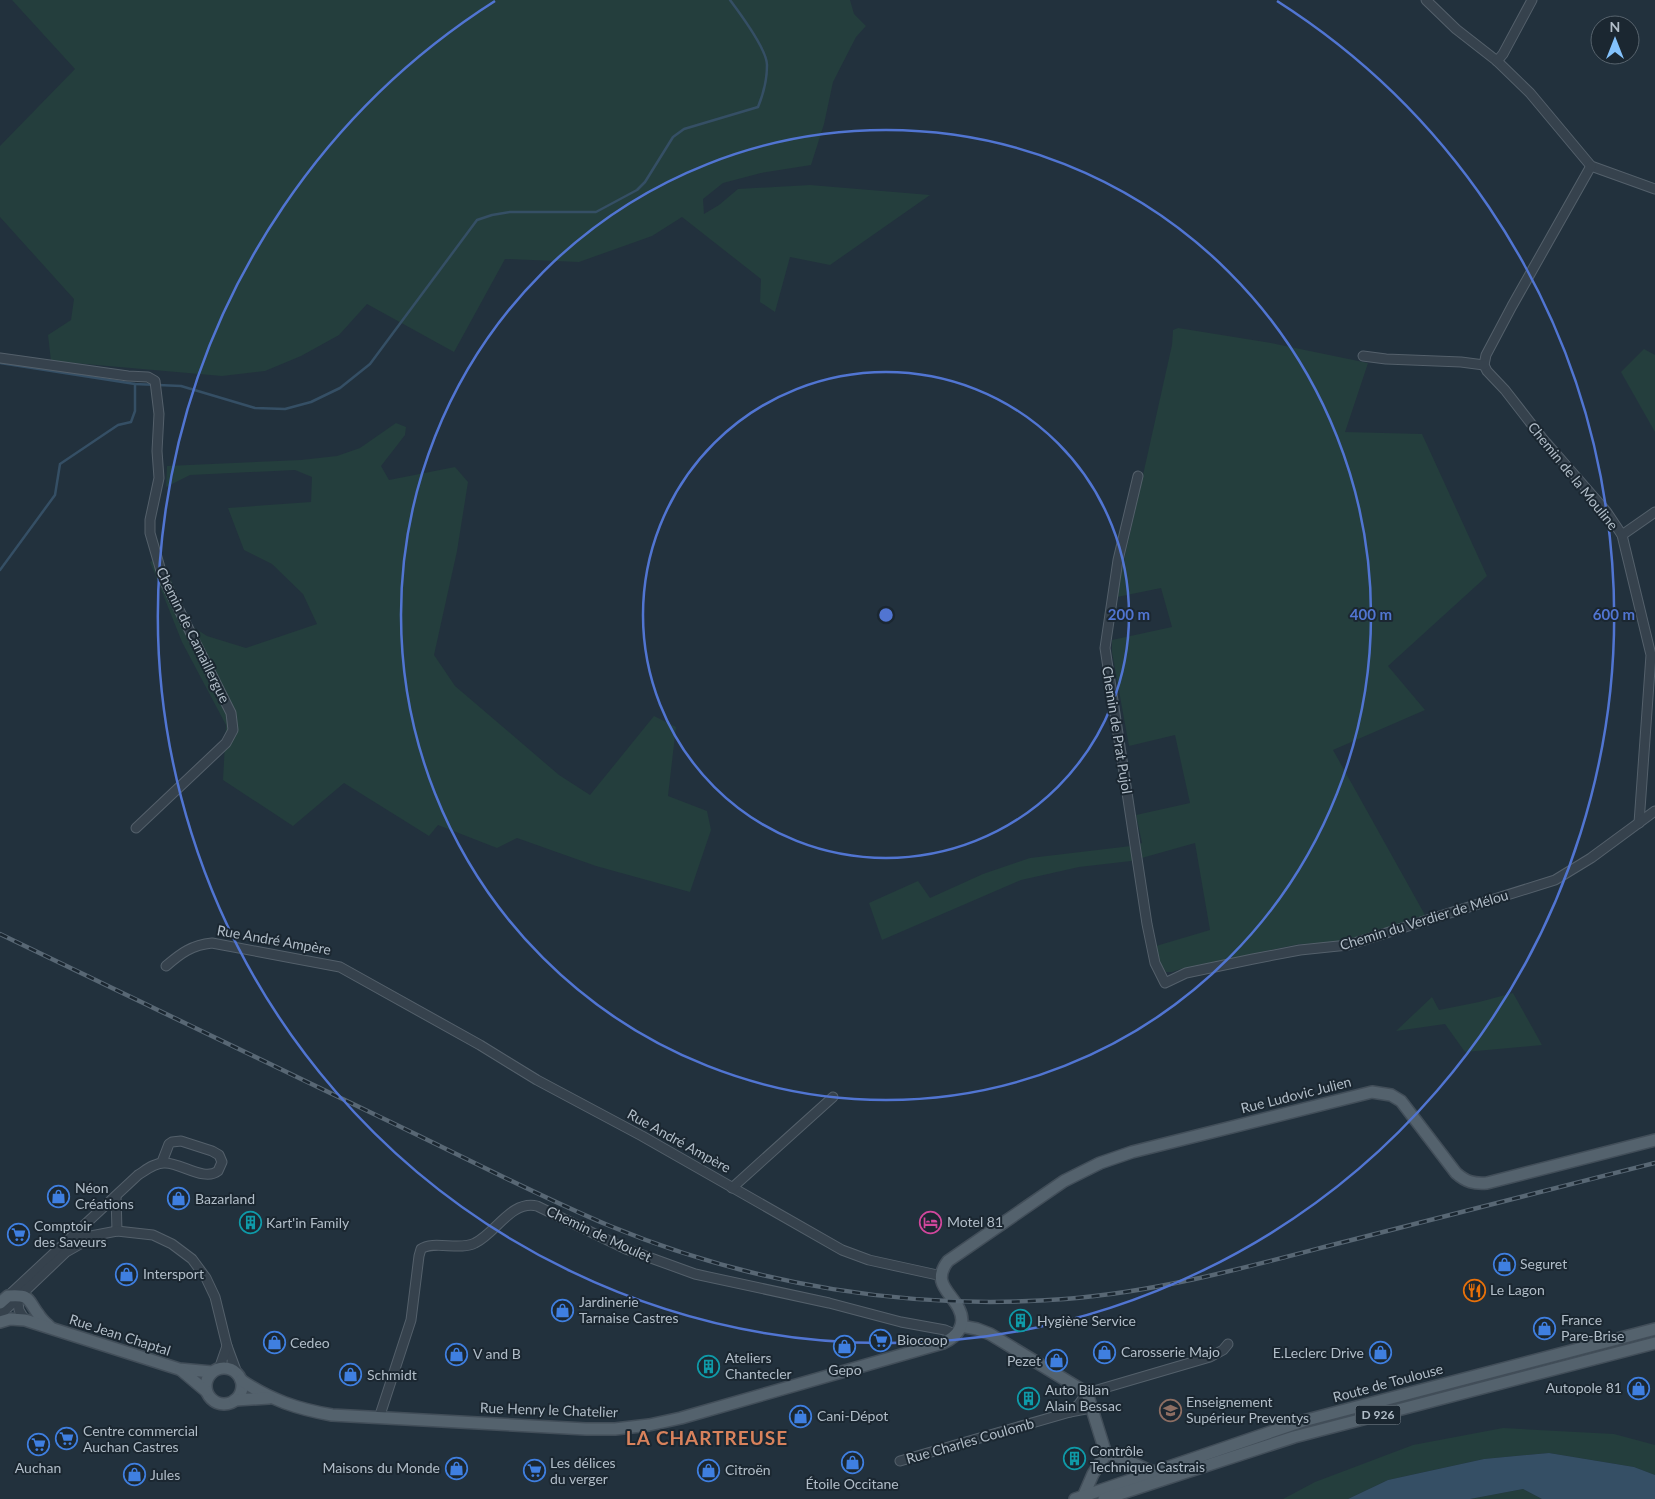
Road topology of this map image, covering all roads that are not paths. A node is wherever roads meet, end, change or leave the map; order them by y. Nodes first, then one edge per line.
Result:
1 (1426, 0) edge
2 (1532, 0) edge
3 (1497, 60) junction
4 (1591, 166) junction
5 (1655, 189) edge
6 (1364, 356) dead end
7 (0, 358) edge
8 (1484, 365) junction
9 (1138, 476) dead end
10 (1655, 512) edge
11 (1622, 536) junction
12 (1655, 811) edge
13 (1639, 823) junction
14 (136, 828) dead end
15 (166, 966) dead end
16 (1165, 982) joint
17 (833, 1097) dead end
18 (1655, 1140) edge
19 (162, 1162) junction
20 (732, 1188) junction
21 (116, 1196) junction
22 (94, 1216) junction
23 (117, 1231) junction
24 (95, 1235) junction
25 (68, 1240) junction
26 (942, 1276) junction
27 (32, 1285) junction
28 (14, 1296) edge
29 (31, 1301) junction
30 (0, 1315) edge
31 (25, 1320) junction
32 (0, 1322) edge
33 (51, 1328) junction
34 (1655, 1329) edge
35 (959, 1330) junction
36 (1655, 1343) edge
37 (1228, 1344) dead end
38 (227, 1346) junction
39 (179, 1369) junction
40 (216, 1370) junction
41 (239, 1377) junction
42 (206, 1391) junction
43 (1087, 1393) junction
44 (269, 1398) junction
45 (235, 1400) junction
46 (1091, 1408) junction
47 (1070, 1412) junction
48 (380, 1418) junction
49 (1106, 1454) junction
50 (900, 1461) dead end
51 (1153, 1472) junction
52 (1079, 1498) edge
53 (1104, 1499) edge

1 - 3 street
2 - 3 street
3 - 4 street
4 - 5 street
4 - 8 street
6 - 8 street
7 - 14 street, Chemin de Camaillergue
8 - 11 street, Chemin de la Mouline
9 - 16 street, Chemin de Prat Pujol
10 - 11 street
11 - 13 street, Chemin de la Mouline
12 - 13 street, Chemin du Verdier de Mélou
13 - 16 street, Chemin du Verdier de Mélou
15 - 20 street, Rue André Ampère
17 - 20 street
18 - 26 main road, Rue Ludovic Julien
19 - 19 street
19 - 21 street
20 - 26 street, Rue André Ampère
21 - 22 street
21 - 23 street
22 - 24 street
22 - 25 street
23 - 24 street
23 - 38 street
24 - 25 street
24 - 27 street
25 - 28 street
26 - 35 main road
27 - 28 street
27 - 29 street
28 - 29 main road
28 - 30 street
28 - 31 street
29 - 33 main road
31 - 32 main road
31 - 33 main road, Rue Jean Chaptal
33 - 39 main road, Rue Jean Chaptal
34 - 51 main road, Route de Toulouse / D 926
35 - 43 main road
35 - 48 main road, Rue Henry le Chatelier
35 - 48 street, Chemin de Moulet
36 - 53 main road, Route de Toulouse / D 926
37 - 43 street
38 - 40 street
38 - 41 street
39 - 40 main road, Rue Jean Chaptal
39 - 42 main road, Rue Jean Chaptal
40 - 41 main road
40 - 42 main road
41 - 44 main road, Rue Henry le Chatelier
41 - 45 main road
42 - 45 main road
43 - 46 main road
43 - 47 street
44 - 45 main road, Rue Henry le Chatelier
44 - 48 main road, Rue Henry le Chatelier
46 - 47 street, Rue Charles Coulomb
46 - 49 main road
47 - 50 street, Rue Charles Coulomb
49 - 51 main road
49 - 52 main road
51 - 52 main road, Route de Toulouse / D 926

